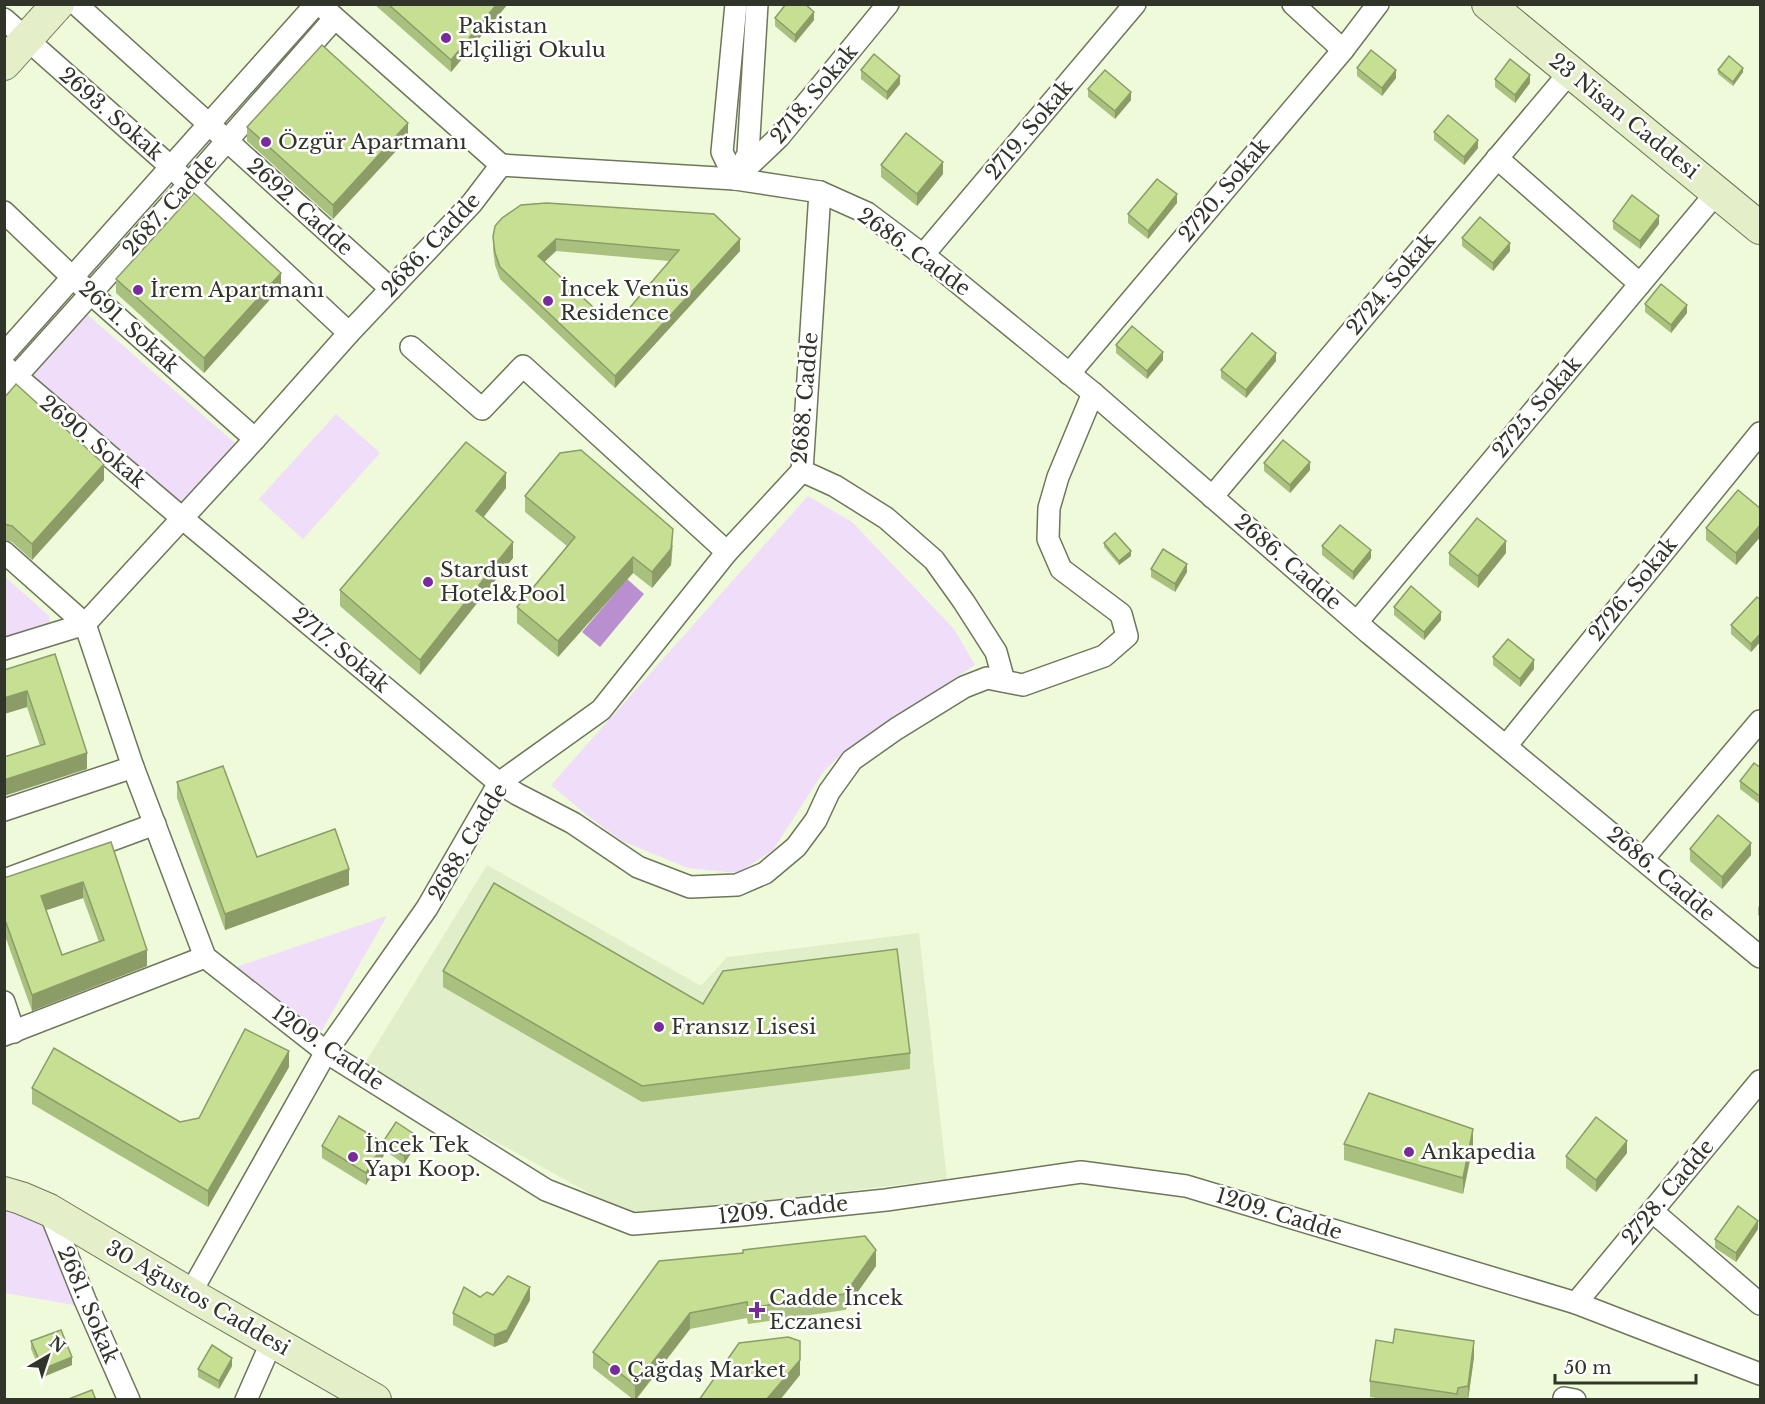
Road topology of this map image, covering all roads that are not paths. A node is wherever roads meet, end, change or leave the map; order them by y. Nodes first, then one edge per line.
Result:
1 (58, 4) edge
2 (76, 4) edge
3 (736, 4) edge
4 (757, 4) edge
5 (888, 4) edge
6 (1135, 4) edge
7 (1293, 4) edge
8 (1378, 4) edge
9 (1488, 4) edge
10 (323, 9) edge
11 (15, 29) edge
12 (1343, 50) junction
13 (4, 64) edge
14 (1570, 72) junction
15 (209, 125) junction
16 (226, 141) junction
17 (1497, 158) junction
18 (501, 165) junction
19 (171, 167) junction
20 (735, 179) junction
21 (189, 184) junction
22 (820, 192) junction
23 (1717, 192) junction
24 (4, 212) edge
25 (1761, 228) edge
26 (923, 255) junction
27 (72, 277) junction
28 (1640, 284) junction
29 (391, 289) junction
30 (91, 293) junction
31 (349, 333) junction
32 (411, 347) dead end
33 (4, 354) edge
34 (1069, 374) junction
35 (8, 377) edge
36 (1093, 393) junction
37 (1761, 433) edge
38 (255, 439) junction
39 (802, 471) junction
40 (1212, 497) junction
41 (182, 518) junction
42 (4, 552) edge
43 (727, 552) junction
44 (1357, 622) junction
45 (85, 624) junction
46 (4, 649) edge
47 (1004, 681) junction
48 (1761, 721) edge
49 (1506, 746) junction
50 (134, 767) junction
51 (500, 783) junction
52 (4, 810) edge
53 (155, 824) junction
54 (1642, 859) junction
55 (4, 880) edge
56 (205, 957) junction
57 (1761, 957) edge
58 (4, 1002) edge
59 (8, 1037) edge
60 (326, 1052) junction
61 (1761, 1081) edge
62 (10, 1192) edge
63 (49, 1210) junction
64 (1652, 1211) junction
65 (190, 1294) junction
66 (1576, 1304) junction
67 (1761, 1304) edge
68 (272, 1341) junction
69 (1761, 1374) edge
70 (129, 1400) edge
71 (246, 1400) edge
72 (375, 1400) edge

1 - 11 main road
2 - 15 street, 2692. Cadde
3 - 20 street
4 - 20 street
5 - 20 street, 2718. Sokak
6 - 26 street, 2719. Sokak
7 - 12 street
8 - 12 street, 2720. Sokak
9 - 14 main road, 23 Nisan Caddesi
10 - 15 street, 2687. Cadde
10 - 16 street, 2687. Cadde
10 - 18 street
11 - 13 main road
11 - 19 street, 2693. Sokak
12 - 34 street, 2720. Sokak
14 - 17 street, 2724. Sokak
14 - 23 main road, 23 Nisan Caddesi
15 - 16 street, 2692. Cadde
15 - 19 street, 2687. Cadde
16 - 21 street, 2687. Cadde
16 - 29 street, 2692. Cadde
17 - 28 street
17 - 40 street, 2724. Sokak
18 - 20 street, 2686. Cadde
18 - 29 street, 2686. Cadde
19 - 21 street, 2693. Sokak
19 - 27 street, 2687. Cadde
20 - 22 street, 2686. Cadde
21 - 30 street, 2687. Cadde
21 - 31 street, 2693. Sokak
22 - 26 street, 2686. Cadde
22 - 39 street, 2688. Cadde
23 - 25 main road, 23 Nisan Caddesi
23 - 28 street, 2725. Sokak
24 - 27 street, 2691. Sokak
26 - 34 street, 2686. Cadde
27 - 30 street, 2691. Sokak
27 - 33 street, 2687. Cadde
28 - 44 street, 2725. Sokak
29 - 31 street, 2686. Cadde
30 - 35 street, 2687. Cadde
30 - 38 street, 2691. Sokak
31 - 38 street, 2686. Cadde
32 - 43 street
34 - 36 street, 2686. Cadde
35 - 41 street, 2690. Sokak
36 - 40 street, 2686. Cadde
36 - 47 street, 2717. Sokak
37 - 49 street, 2726. Sokak
38 - 41 street, 2686. Cadde
39 - 43 street, 2688. Cadde
39 - 47 street
40 - 44 street, 2686. Cadde
41 - 45 street, 2686. Cadde
41 - 51 street, 2717. Sokak
42 - 45 street
43 - 51 street, 2688. Cadde
44 - 49 street, 2686. Cadde
45 - 46 street
45 - 50 street
47 - 51 street, 2717. Sokak
48 - 54 street
49 - 54 street, 2686. Cadde
50 - 52 street
50 - 53 street
51 - 60 street, 2688. Cadde
53 - 55 street
53 - 56 street
54 - 57 street, 2686. Cadde
56 - 59 street
56 - 60 street, 1209. Cadde
58 - 59 street
60 - 65 street, 2688. Cadde
60 - 66 street, 1209. Cadde
61 - 64 street, 2728. Cadde
62 - 63 main road, 30 Ağustos Caddesi
63 - 65 main road, 30 Ağustos Caddesi
63 - 70 street, 2681. Sokak
64 - 66 street, 2728. Cadde
64 - 67 street
65 - 68 main road, 30 Ağustos Caddesi
66 - 69 street, 1209. Cadde
68 - 71 street
68 - 72 main road, 30 Ağustos Caddesi

